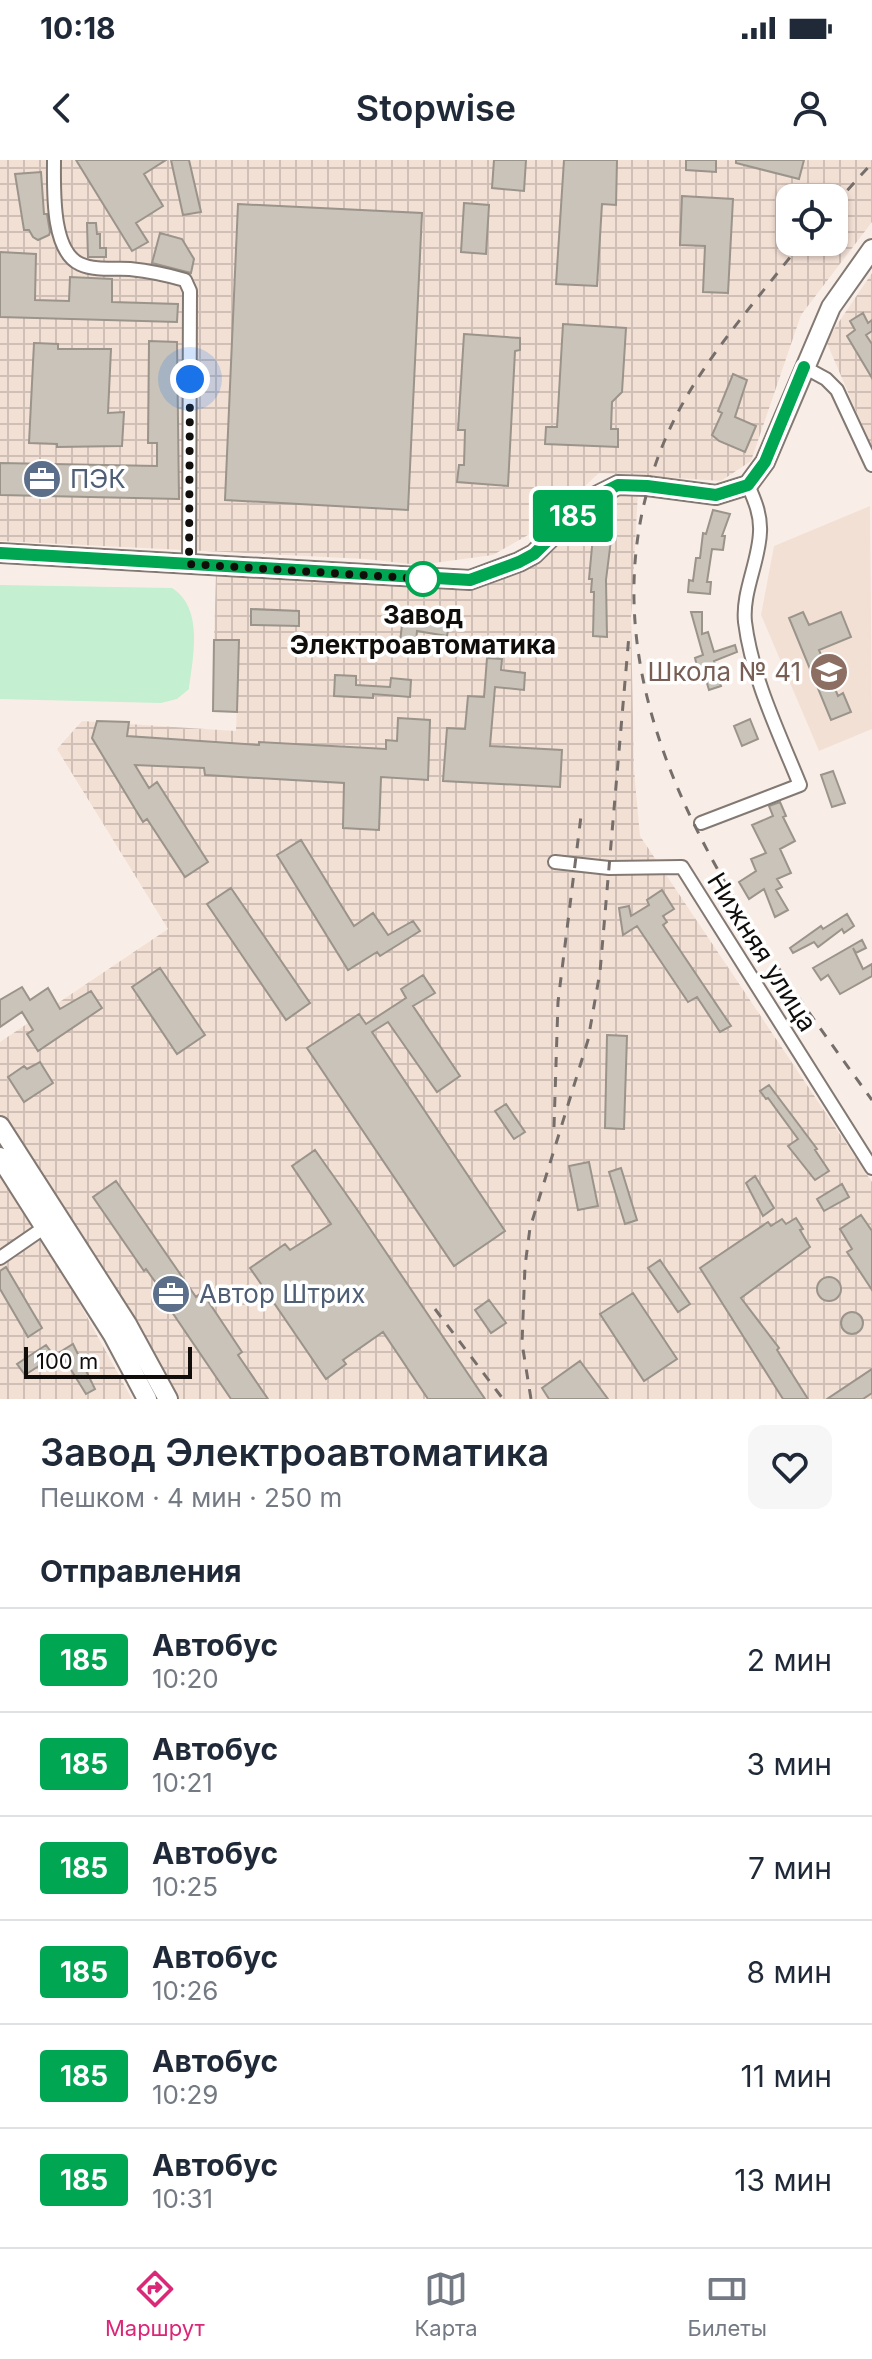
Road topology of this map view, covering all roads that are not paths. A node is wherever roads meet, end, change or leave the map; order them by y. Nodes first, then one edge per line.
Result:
1 (54, 160) edge
2 (872, 249) edge
3 (804, 367) junction
4 (872, 465) edge
5 (748, 485) junction
6 (0, 553) edge
7 (189, 564) junction
8 (701, 823) dead end
9 (555, 862) dead end
10 (0, 1126) edge
11 (0, 1157) edge
12 (872, 1168) edge
13 (45, 1227) junction
14 (0, 1258) edge
15 (147, 1399) edge
16 (168, 1399) edge

1 - 7 street
2 - 3 main road
3 - 4 street
3 - 5 main road
5 - 7 main road
5 - 8 street
6 - 7 main road
9 - 12 street, Нижняя улица
10 - 16 main road
11 - 13 main road
13 - 14 street
13 - 15 main road

